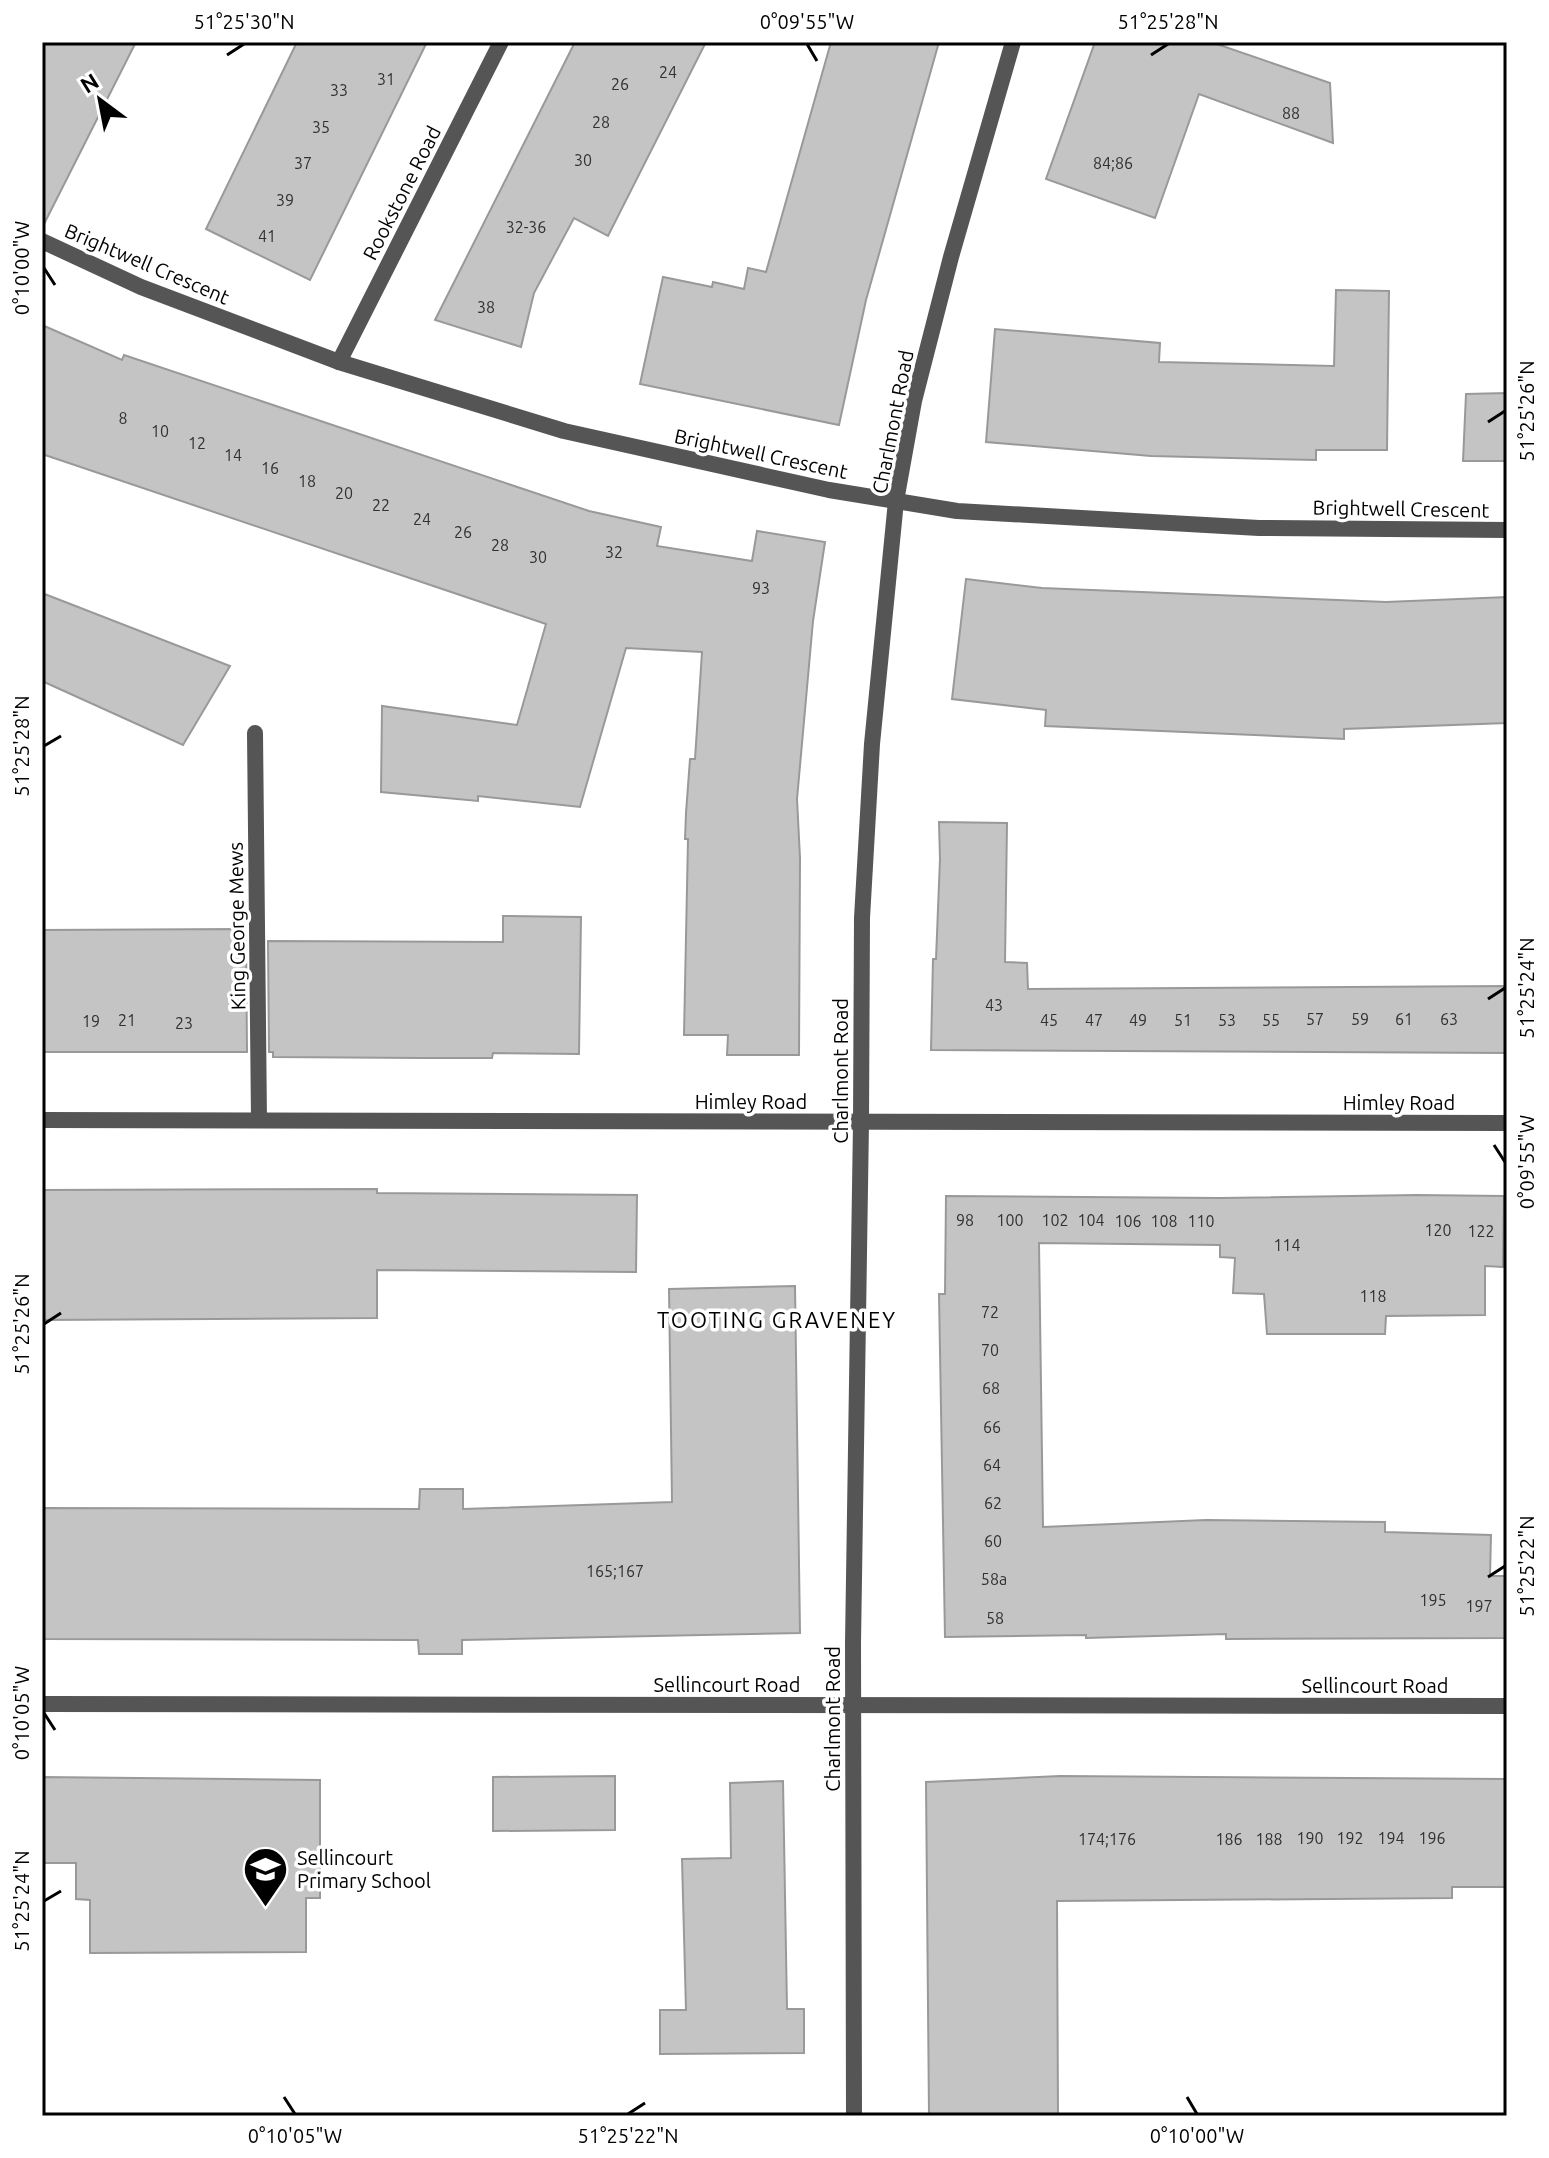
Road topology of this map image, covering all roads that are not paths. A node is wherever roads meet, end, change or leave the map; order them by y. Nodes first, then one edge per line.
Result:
1 (501, 42) edge
2 (1013, 42) edge
3 (42, 241) edge
4 (339, 362) junction
5 (896, 501) junction
6 (1507, 530) edge
7 (255, 733) dead end
8 (42, 1120) edge
9 (259, 1120) junction
10 (861, 1123) junction
11 (1507, 1123) edge
12 (42, 1704) edge
13 (1507, 1706) edge
14 (854, 1707) junction
15 (854, 2116) edge

1 - 4 street, Rookstone Road
2 - 5 street, Charlmont Road
3 - 4 street, Brightwell Crescent
4 - 5 street, Brightwell Crescent
5 - 6 street, Brightwell Crescent
5 - 10 street, Charlmont Road
7 - 9 street, King George Mews
8 - 9 street, Himley Road
9 - 10 street, Himley Road
10 - 11 street, Himley Road
10 - 14 street, Charlmont Road
12 - 14 street, Sellincourt Road
13 - 14 street, Sellincourt Road
14 - 15 street, Charlmont Road

